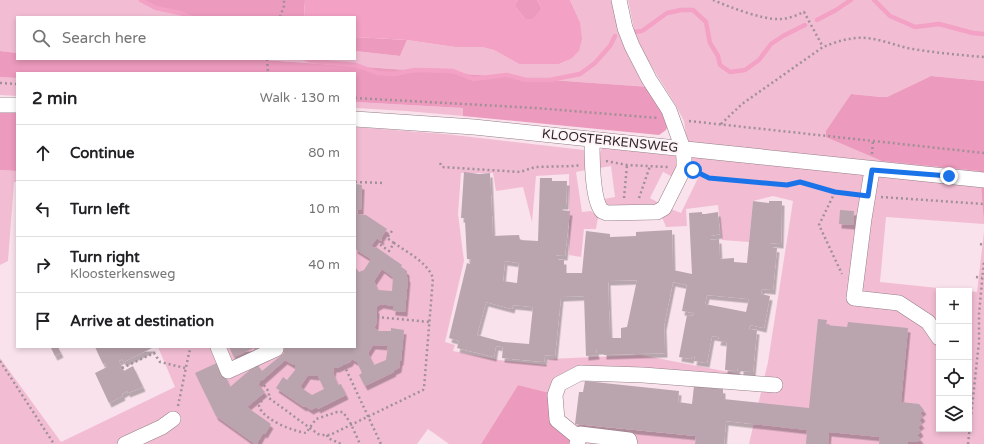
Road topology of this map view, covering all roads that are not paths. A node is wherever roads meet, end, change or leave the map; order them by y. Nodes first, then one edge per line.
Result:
1 (619, 0) edge
2 (0, 105) edge
3 (16, 105) edge
4 (356, 119) edge
5 (592, 139) junction
6 (683, 149) junction
7 (872, 170) junction
8 (984, 180) edge
9 (936, 334) edge
10 (218, 348) edge
11 (276, 349) dead end
12 (775, 385) dead end
13 (173, 419) road end
14 (578, 441) edge
15 (125, 444) edge
16 (630, 444) edge

1 - 6 street
2 - 3 street
4 - 5 street, KLOOSTERKENSWEG
5 - 6 street, KLOOSTERKENSWEG
5 - 6 street
6 - 7 street, KLOOSTERKENSWEG
7 - 8 street, KLOOSTERKENSWEG
7 - 9 street
10 - 11 street
12 - 14 street
13 - 15 street
14 - 16 street

